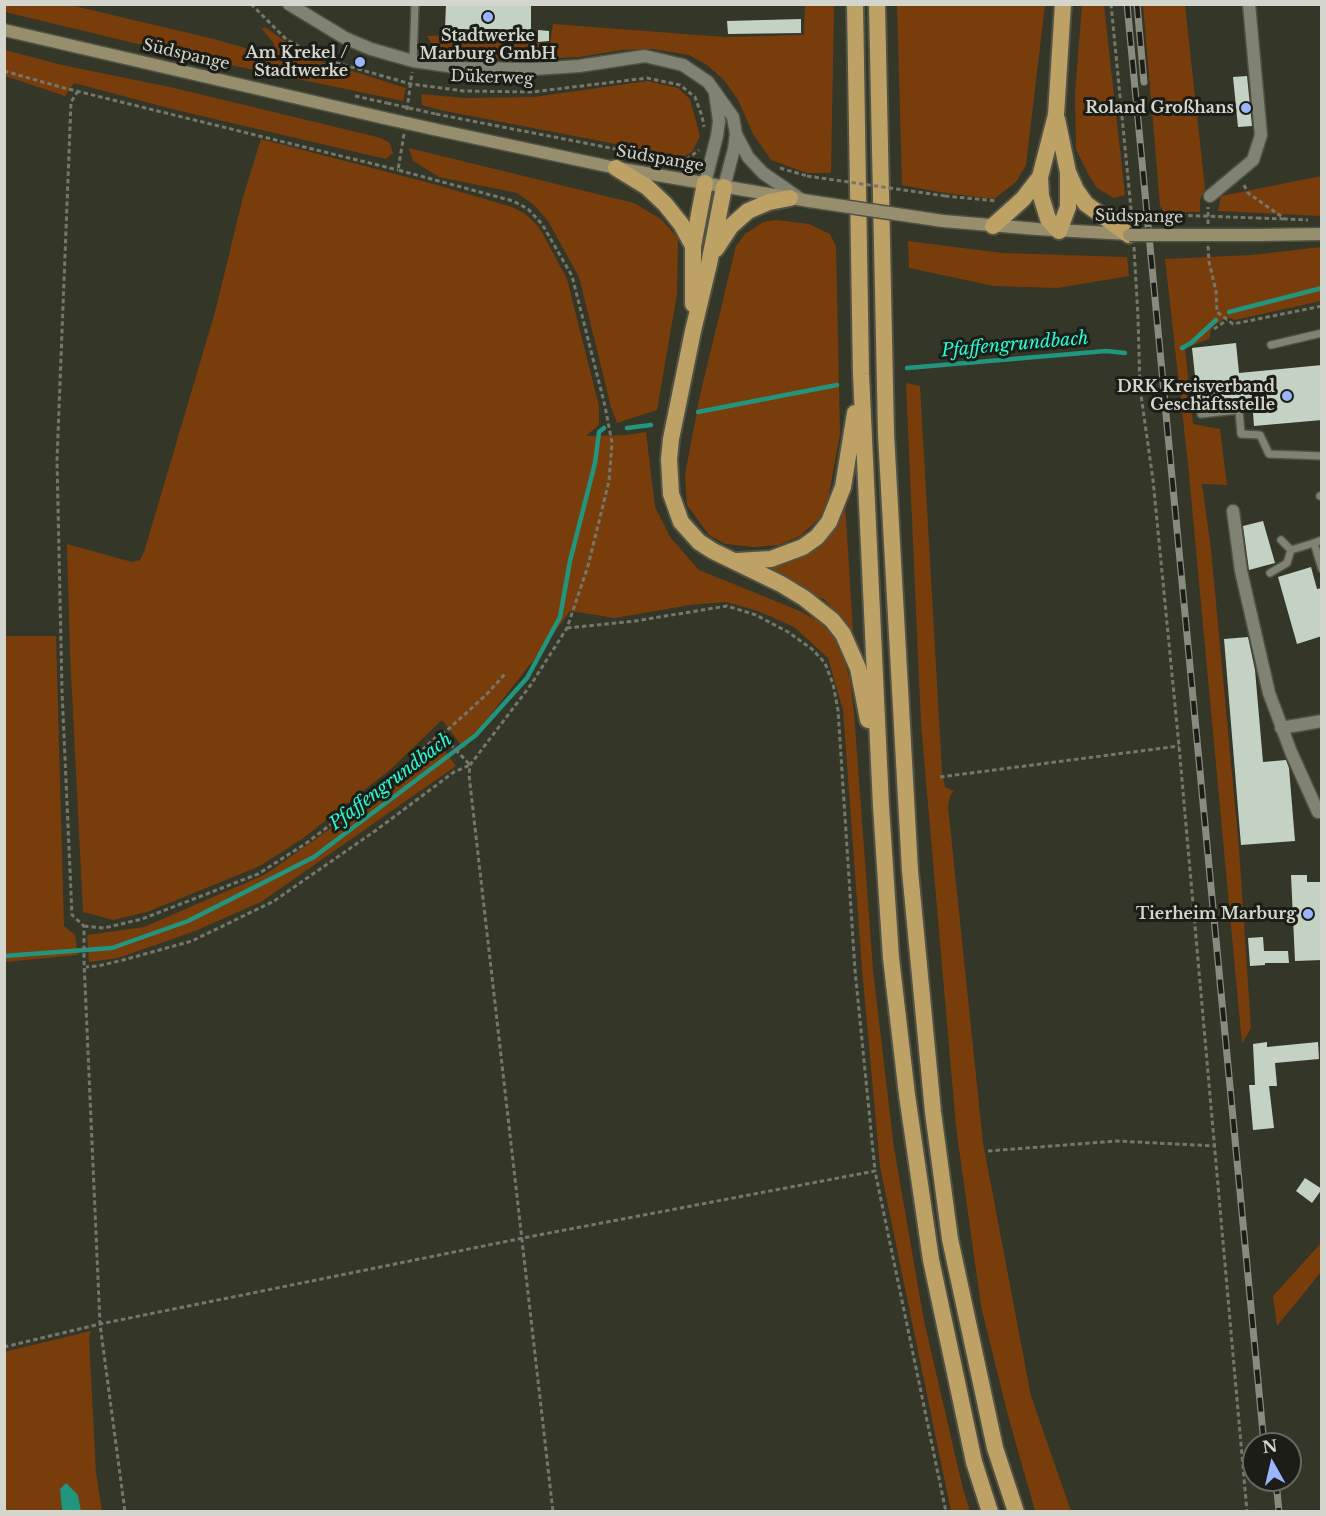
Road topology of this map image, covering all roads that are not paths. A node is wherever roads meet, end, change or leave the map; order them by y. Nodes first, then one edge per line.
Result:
1 (289, 4) edge
2 (415, 4) edge
3 (855, 4) edge
4 (877, 4) edge
5 (1063, 4) edge
6 (1249, 4) edge
7 (4, 30) edge
8 (413, 61) junction
9 (714, 89) junction
10 (1056, 115) junction
11 (736, 134) junction
12 (616, 168) junction
13 (1068, 172) junction
14 (1040, 177) junction
15 (705, 183) junction
16 (724, 187) junction
17 (1210, 196) road end
18 (801, 200) junction
19 (993, 226) junction
20 (1059, 231) junction
21 (1131, 233) junction
22 (1322, 234) edge
23 (693, 246) junction
24 (709, 264) junction
25 (693, 332) junction
26 (1322, 333) edge
27 (1270, 345) dead end
28 (861, 374) junction
29 (1201, 414) dead end
30 (1322, 456) edge
31 (1233, 511) dead end
32 (1281, 540) dead end
33 (1318, 542) edge
34 (1291, 550) junction
35 (733, 561) junction
36 (1322, 569) edge
37 (1270, 573) dead end
38 (1322, 721) edge
39 (1281, 728) junction
40 (881, 806) junction
41 (1318, 812) dead end
42 (990, 1512) edge
43 (1016, 1512) edge

1 - 8 street
2 - 8 lane
3 - 28 highway
4 - 43 highway
5 - 10 highway
6 - 17 street
7 - 12 main road, Südspange, bridge
8 - 9 street
9 - 11 street
9 - 15 street
10 - 13 highway
10 - 14 highway
11 - 16 street
11 - 18 street
12 - 15 main road, Südspange
12 - 23 highway
13 - 20 highway
13 - 21 highway
14 - 19 highway
14 - 20 highway
15 - 16 main road, Südspange
15 - 23 highway
16 - 18 main road, Südspange
16 - 24 highway
18 - 19 main road, Südspange, bridge
18 - 24 highway
19 - 20 main road, Südspange
20 - 21 main road, Südspange
21 - 22 main road, Südspange, bridge
23 - 25 highway
24 - 25 highway
25 - 35 highway
26 - 27 lane
28 - 35 highway
28 - 40 highway
29 - 30 lane
31 - 39 street
32 - 34 lane
33 - 34 lane
33 - 36 lane
34 - 37 lane
35 - 40 highway
38 - 39 street
39 - 41 street
40 - 42 highway

